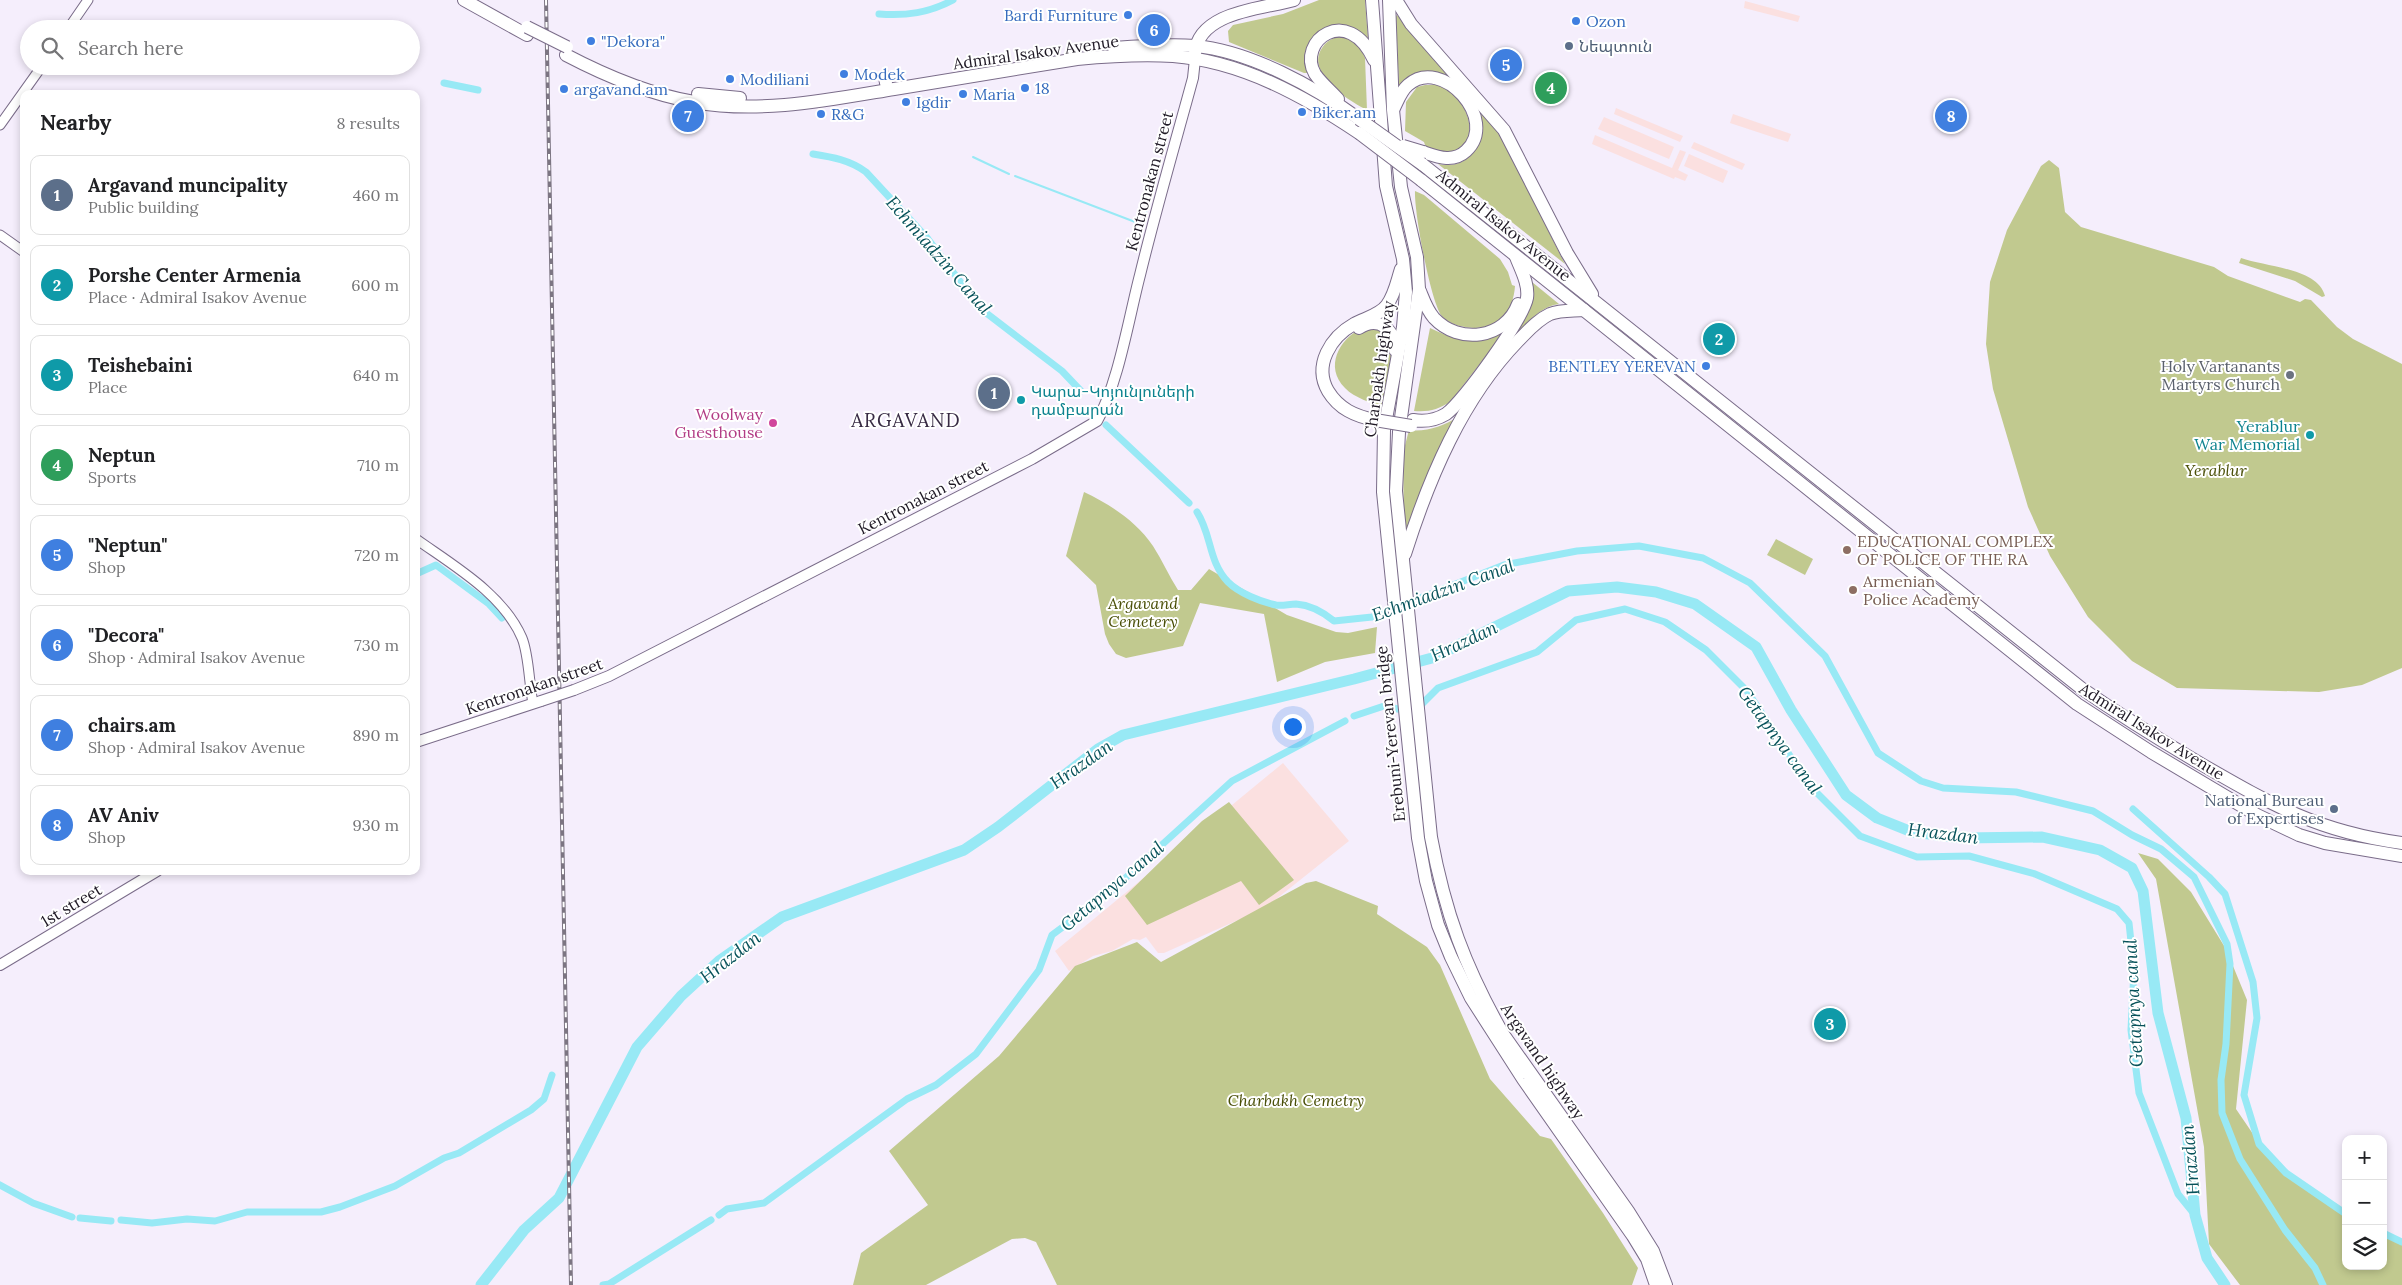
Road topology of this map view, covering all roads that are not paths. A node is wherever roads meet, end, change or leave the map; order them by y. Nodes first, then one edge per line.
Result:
1 (88, 0) edge
2 (464, 0) edge
3 (478, 0) edge
4 (1294, 0) edge
5 (1372, 0) edge
6 (1389, 0) edge
7 (1396, 0) edge
8 (74, 20) edge
9 (527, 31) junction
10 (1196, 46) junction
11 (566, 51) junction
12 (1194, 60) junction
13 (1390, 60) junction
14 (1376, 62) junction
15 (36, 75) edge
16 (25, 90) edge
17 (20, 97) edge
18 (1393, 110) junction
19 (1357, 117) junction
20 (0, 125) edge
21 (1422, 158) junction
22 (0, 235) edge
23 (20, 249) edge
24 (1512, 255) junction
25 (1403, 260) junction
26 (1419, 289) junction
27 (1598, 302) junction
28 (1584, 310) junction
29 (1396, 369) junction
30 (1471, 400) junction
31 (1376, 418) junction
32 (1412, 423) junction
33 (420, 542) edge
34 (1402, 561) junction
35 (1405, 594) joint
36 (1392, 596) joint
37 (537, 702) junction
38 (420, 741) edge
39 (2339, 832) junction
40 (1424, 838) junction
41 (2402, 843) edge
42 (2335, 845) junction
43 (2402, 856) edge
44 (149, 875) edge
45 (0, 965) edge
46 (1656, 1285) edge
47 (1666, 1285) edge

1 - 8 street
2 - 9 highway, Admiral Isakov Avenue
3 - 9 highway, Admiral Isakov Avenue
4 - 10 highway
5 - 14 highway, Charbakh highway
6 - 13 highway, Charbakh highway
7 - 27 highway
9 - 11 highway, Admiral Isakov Avenue
10 - 11 highway, Admiral Isakov Avenue
10 - 12 highway
10 - 19 highway, Admiral Isakov Avenue
11 - 12 highway, Admiral Isakov Avenue
12 - 24 highway, Admiral Isakov Avenue, bridge
12 - 37 main road, Kentronakan street, bridge
13 - 14 highway
13 - 18 highway, Charbakh highway
14 - 19 highway
14 - 25 highway, Charbakh highway
15 - 16 street
17 - 20 street
18 - 21 highway, Admiral Isakov Avenue
18 - 26 highway, Charbakh highway
19 - 21 highway, Admiral Isakov Avenue, bridge
21 - 27 highway, Admiral Isakov Avenue
22 - 23 street
24 - 26 highway
24 - 28 highway, Admiral Isakov Avenue
24 - 32 highway
25 - 29 highway, Charbakh highway
25 - 31 highway
26 - 34 highway, Charbakh highway
27 - 39 highway, Admiral Isakov Avenue
28 - 30 highway
28 - 42 highway, Admiral Isakov Avenue
29 - 31 highway
29 - 36 highway, Charbakh highway
30 - 32 highway
30 - 34 highway
31 - 32 highway, bridge
33 - 37 street
34 - 35 highway, Charbakh highway
35 - 40 highway, Erebuni-Yerevan bridge
36 - 40 highway, Erebuni-Yerevan bridge
37 - 38 main road, Kentronakan street
39 - 41 highway, Admiral Isakov Avenue
39 - 42 highway
40 - 46 highway, Argavand highway
40 - 47 highway, Argavand highway
42 - 43 highway, Admiral Isakov Avenue
44 - 45 main road, 1st street

